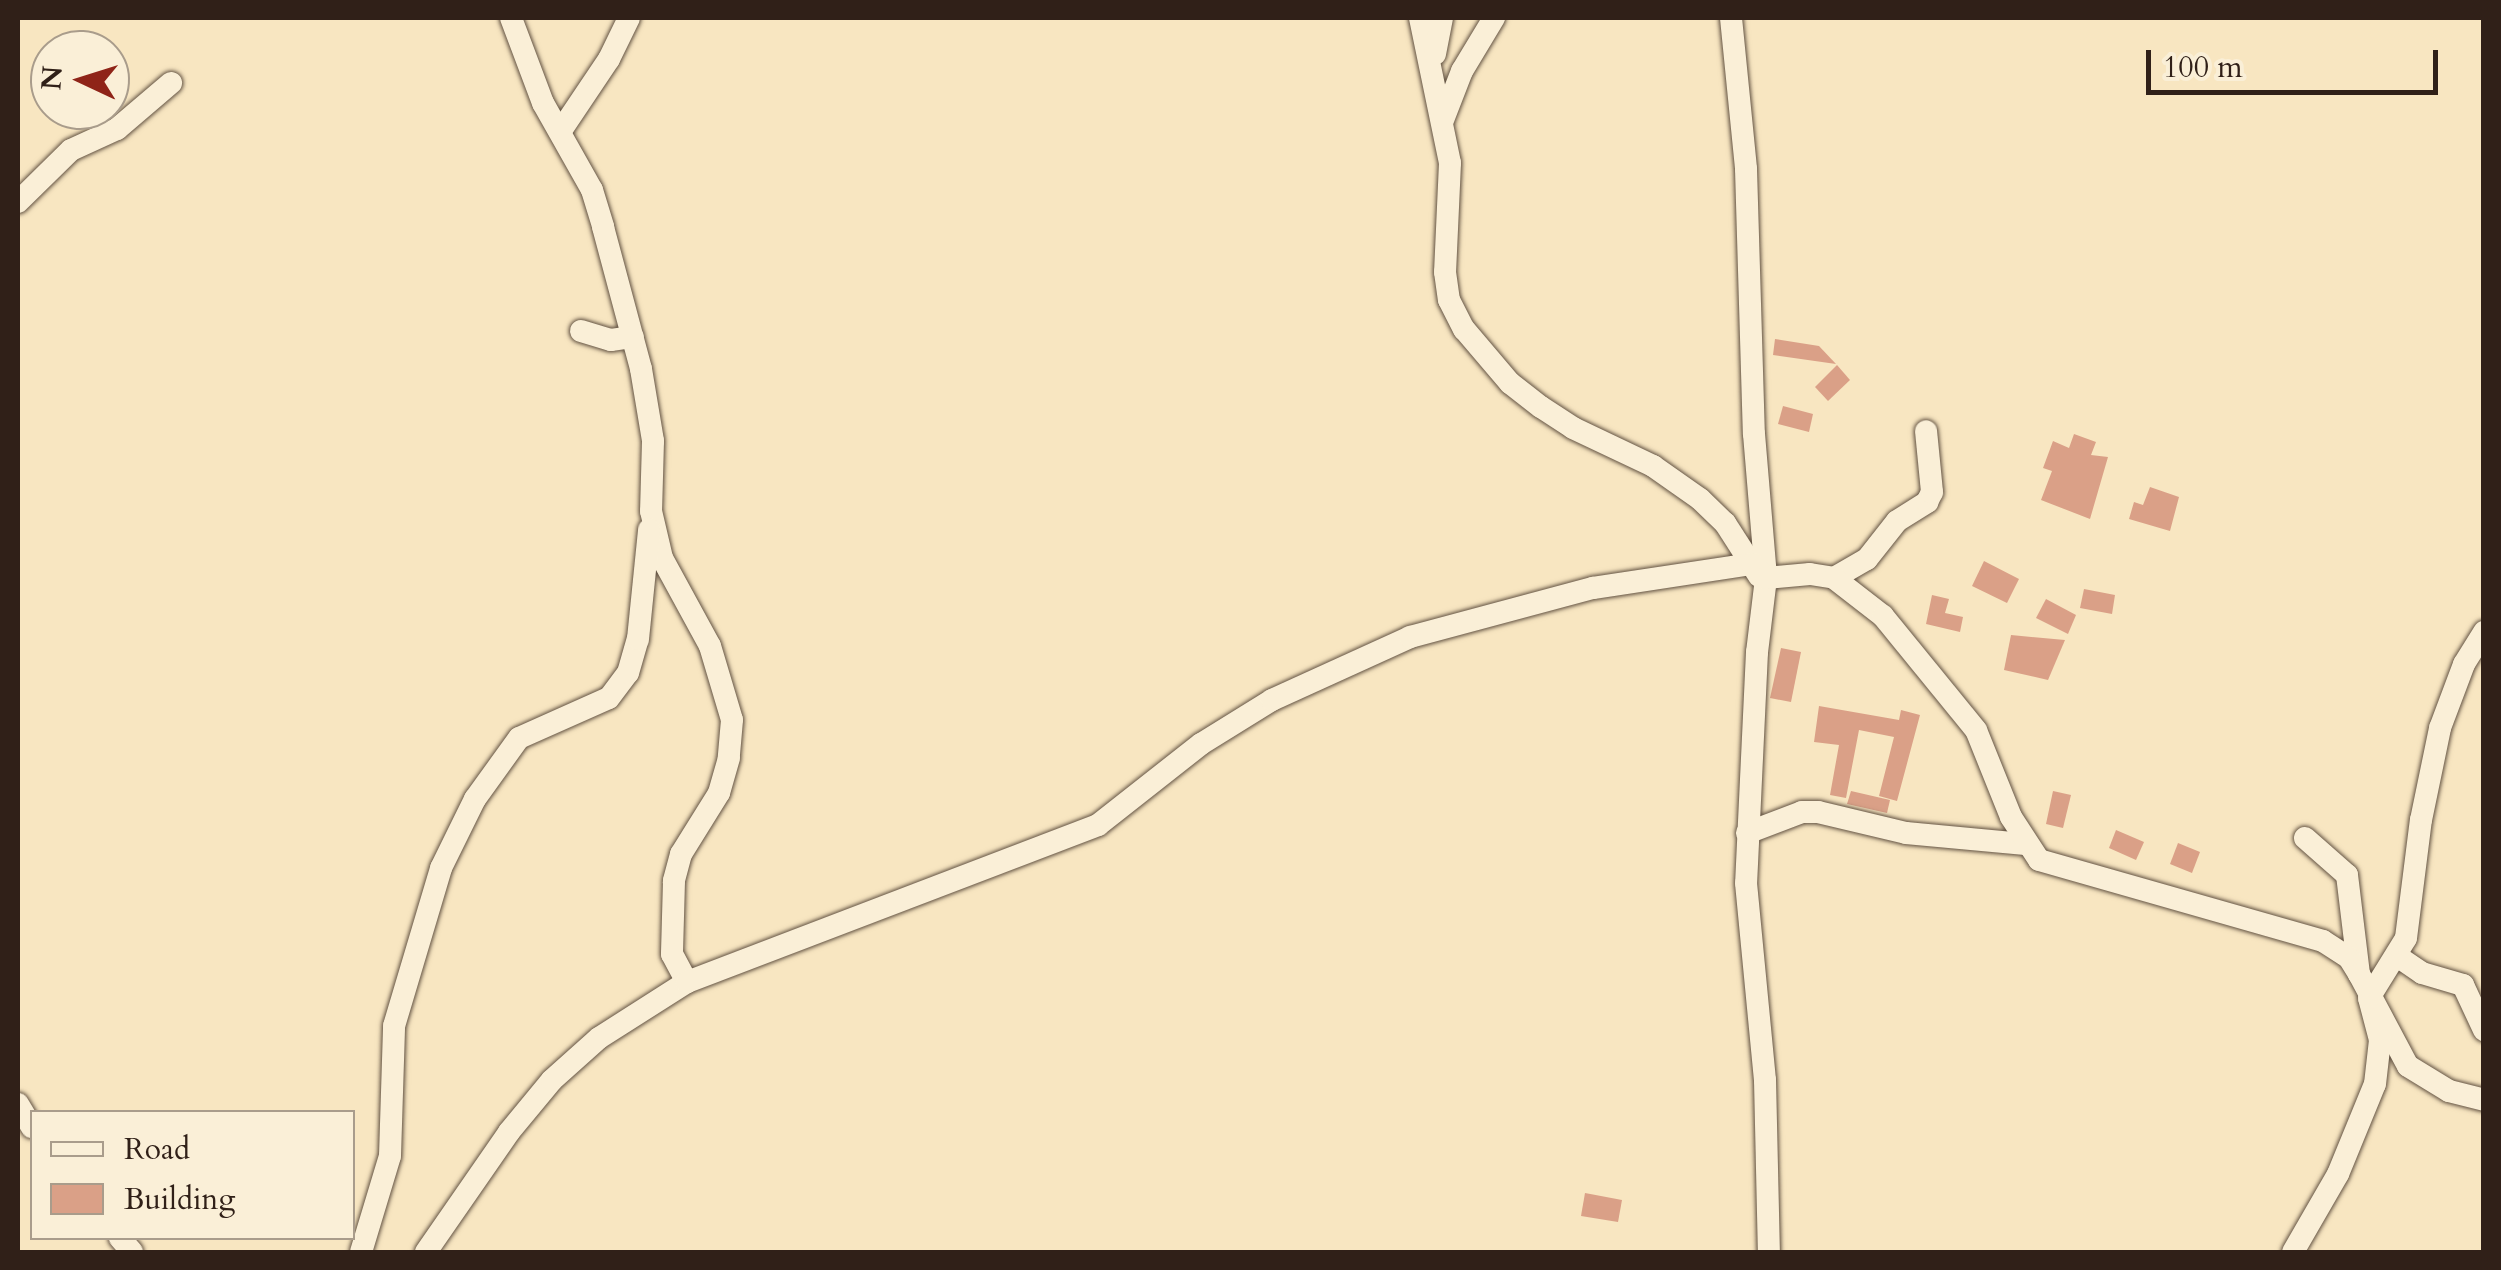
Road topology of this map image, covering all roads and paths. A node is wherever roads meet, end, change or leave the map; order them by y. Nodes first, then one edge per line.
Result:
1 (511, 18) edge
2 (629, 18) edge
3 (1420, 18) edge
4 (1442, 18) edge
5 (1494, 18) edge
6 (1732, 18) edge
7 (1432, 67) junction
8 (171, 83) dead end
9 (1443, 120) junction
10 (560, 132) junction
11 (18, 202) edge
12 (581, 331) dead end
13 (633, 337) junction
14 (1926, 430) dead end
15 (651, 512) junction
16 (1761, 577) junction
17 (1834, 578) junction
18 (2484, 632) edge
19 (1747, 833) junction
20 (2304, 838) dead end
21 (2025, 844) junction
22 (2397, 956) junction
23 (2360, 974) junction
24 (686, 982) junction
25 (2369, 998) junction
26 (2484, 1030) edge
27 (2484, 1100) edge
28 (361, 1252) edge
29 (426, 1252) edge
30 (1769, 1252) edge
31 (2293, 1252) edge

1 - 10 street
2 - 10 street
3 - 7 street
4 - 7 street
5 - 9 street
6 - 16 street
7 - 9 street
8 - 11 street
9 - 16 street
10 - 13 street
12 - 13 street
13 - 15 street
14 - 17 street
15 - 24 street
15 - 28 street
16 - 17 street
16 - 19 street
16 - 24 street
17 - 21 street
18 - 22 street
19 - 21 street
19 - 30 street
20 - 23 street
21 - 23 street
22 - 25 street
22 - 26 street
23 - 25 street
24 - 29 street
25 - 27 street
25 - 31 street

